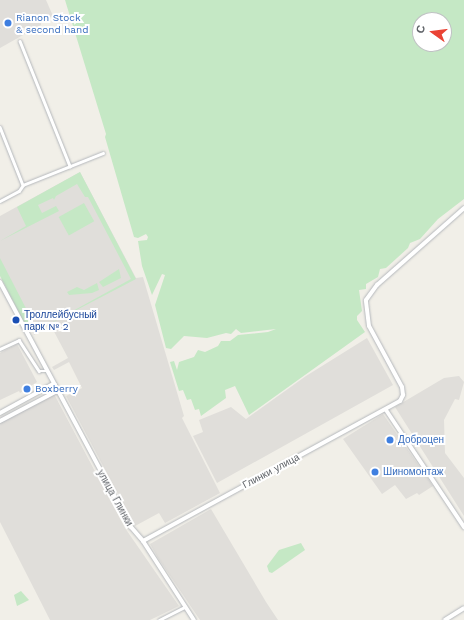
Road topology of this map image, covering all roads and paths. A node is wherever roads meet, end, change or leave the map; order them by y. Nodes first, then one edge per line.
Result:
1 (20, 41) dead end
2 (0, 127) edge
3 (103, 153) dead end
4 (70, 166) junction
5 (23, 185) junction
6 (0, 201) edge
7 (464, 208) edge
8 (0, 282) edge
9 (0, 349) edge
10 (47, 371) junction
11 (53, 384) junction
12 (57, 391) junction
13 (386, 410) junction
14 (0, 413) edge
15 (0, 421) edge
16 (464, 527) edge
17 (143, 541) junction
18 (185, 607) junction
19 (464, 608) edge
20 (159, 620) edge
21 (194, 620) edge
22 (445, 620) edge

1 - 4 street
2 - 5 street
3 - 4 street
4 - 5 street
5 - 6 street
7 - 13 main road, Глинки улица
8 - 10 main road, улица Глинки
9 - 10 street
10 - 11 main road, улица Глинки
11 - 12 main road, улица Глинки
11 - 14 main road
12 - 15 main road
12 - 17 main road, улица Глинки
13 - 16 main road
13 - 17 main road, Глинки улица
17 - 18 main road, улица Глинки
18 - 20 street
18 - 21 main road, улица Глинки
19 - 22 main road

